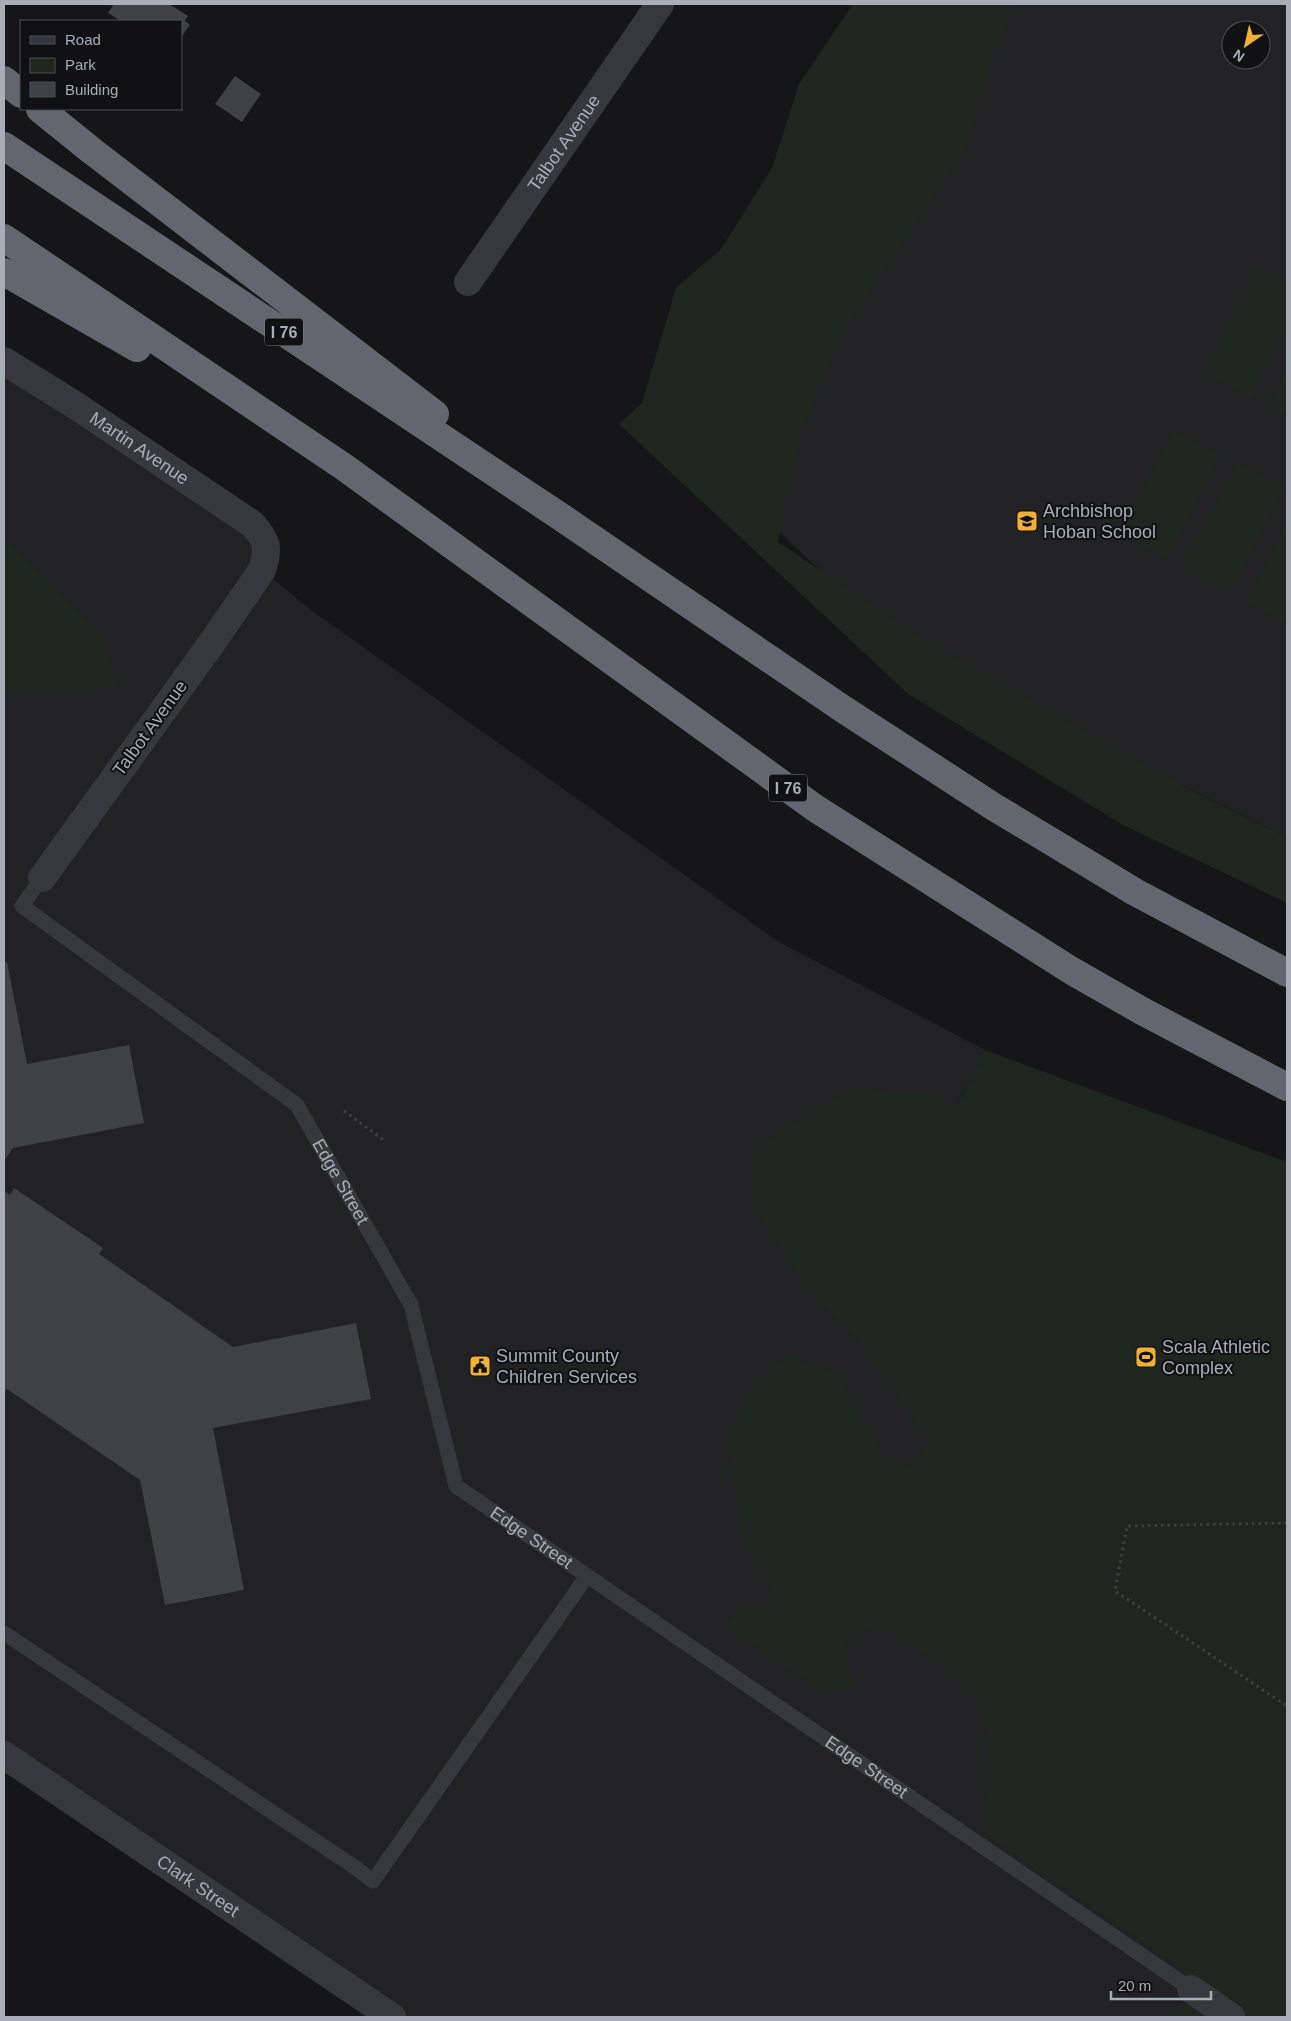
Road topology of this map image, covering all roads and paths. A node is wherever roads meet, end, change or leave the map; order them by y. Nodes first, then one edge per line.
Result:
1 (660, 4) edge
2 (4, 80) edge
3 (20, 93) edge
4 (41, 110) edge
5 (4, 146) edge
6 (4, 238) edge
7 (4, 272) edge
8 (468, 282) dead end
9 (4, 361) edge
10 (344, 467) junction
11 (564, 519) junction
12 (266, 544) joint
13 (42, 878) joint
14 (22, 906) joint
15 (1287, 973) edge
16 (1287, 1087) edge
17 (344, 1111) dead end
18 (385, 1141) dead end
19 (1287, 1523) edge
20 (587, 1576) junction
21 (4, 1633) edge
22 (1287, 1706) edge
23 (4, 1755) edge
24 (1191, 1989) joint
25 (392, 2017) edge
26 (1232, 2017) edge

1 - 8 street, Talbot Avenue
2 - 3 highway
4 - 11 highway
5 - 11 highway, I 76
6 - 10 highway, I 76
7 - 10 highway
9 - 12 street, Martin Avenue
10 - 16 highway, I 76
11 - 15 highway, I 76
12 - 13 street, Talbot Avenue
13 - 14 lane, Talbot Avenue
14 - 20 lane, Edge Street
17 - 18 path
19 - 22 path
20 - 21 lane
20 - 24 lane, Edge Street
23 - 25 street, Clark Street
24 - 26 street, Edge Street

